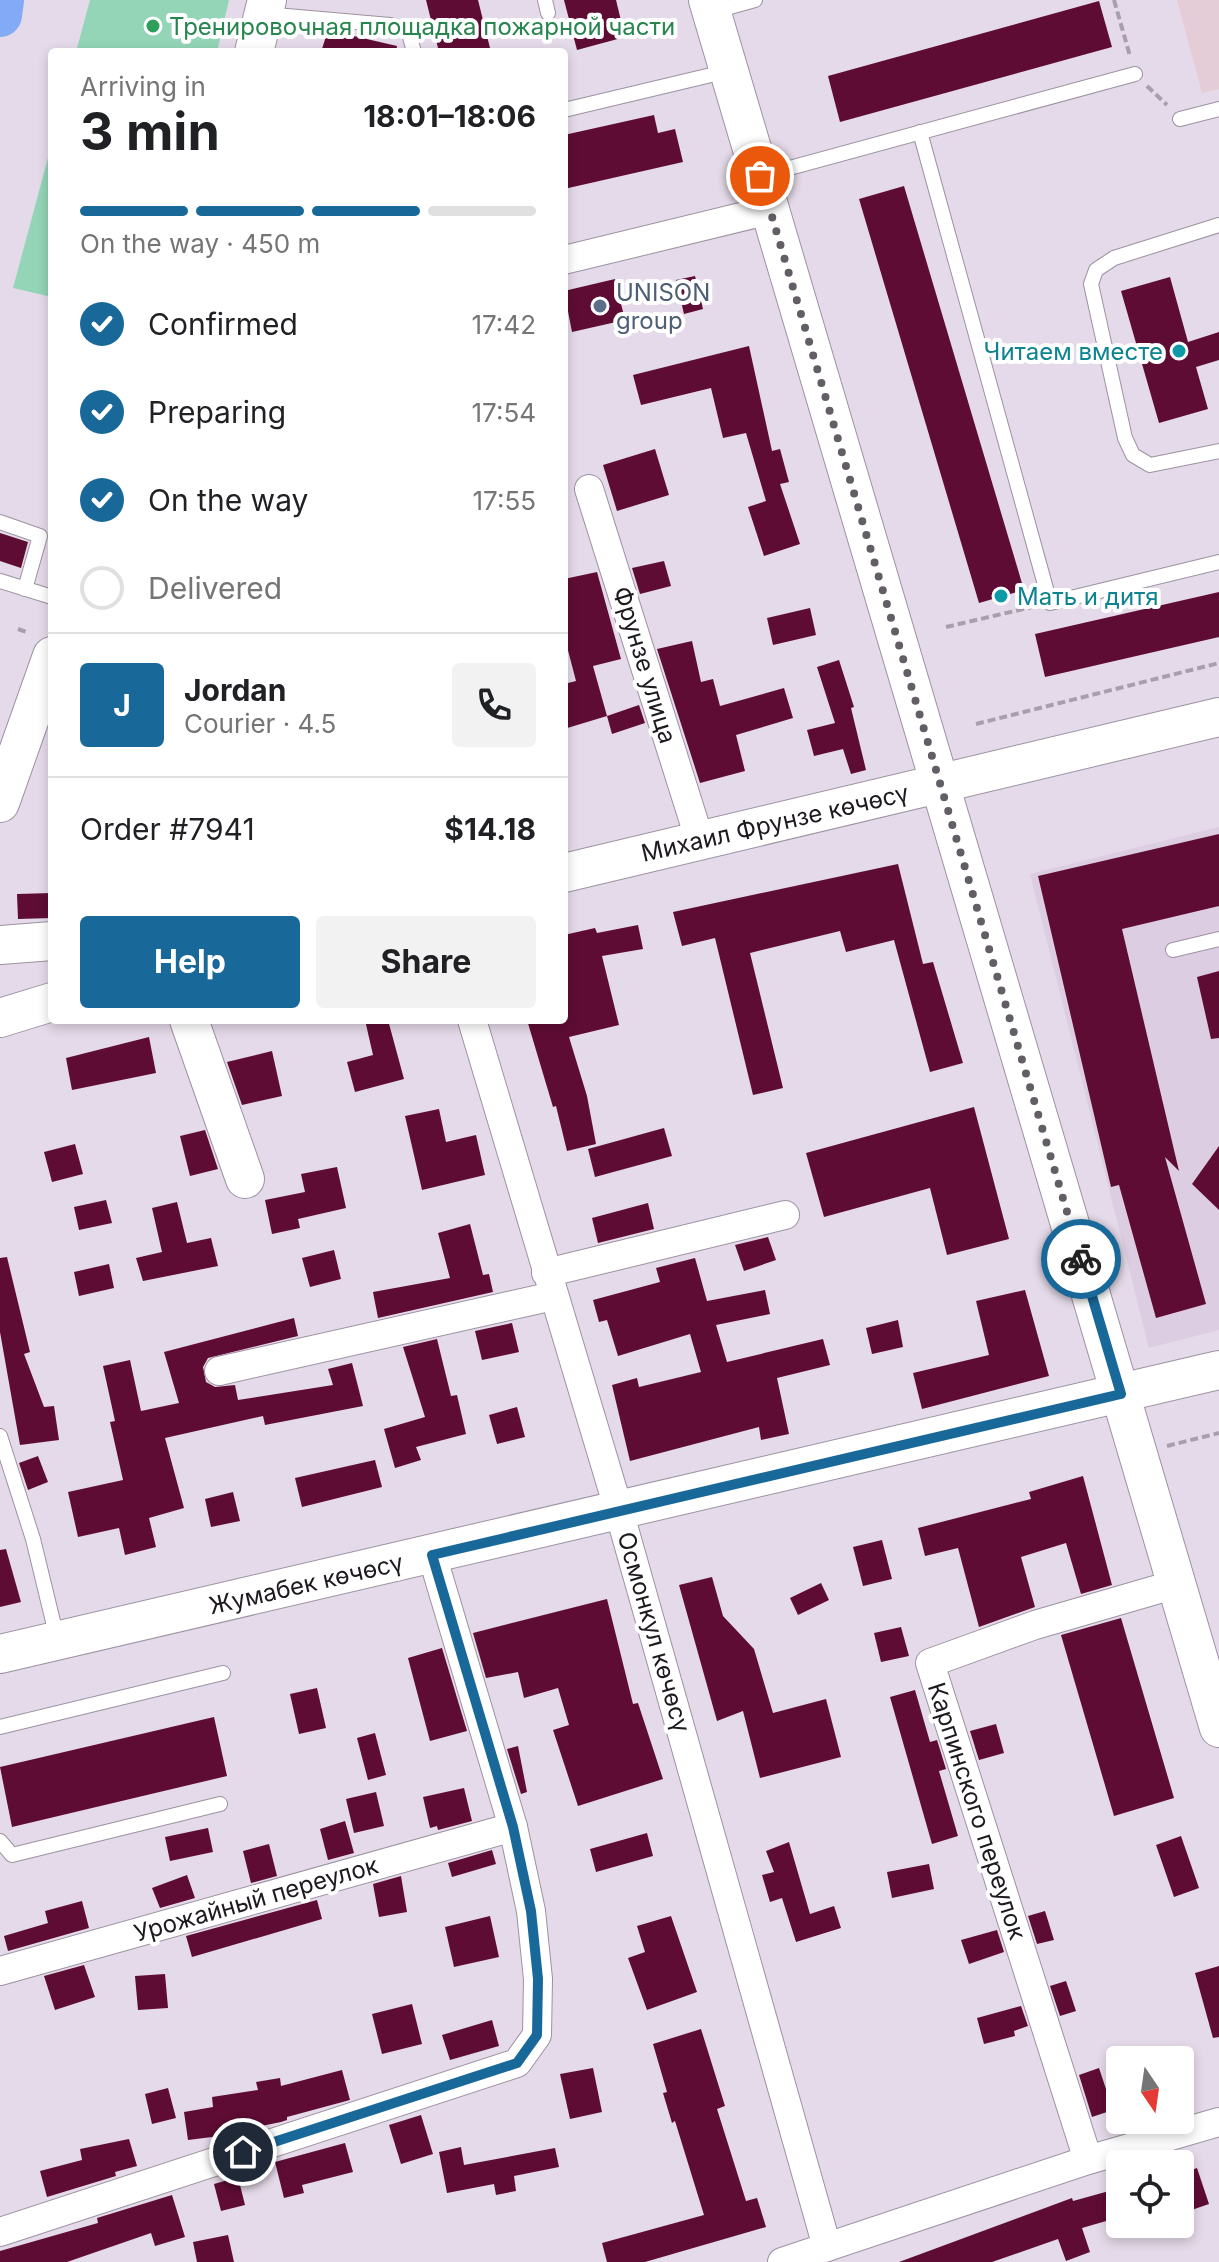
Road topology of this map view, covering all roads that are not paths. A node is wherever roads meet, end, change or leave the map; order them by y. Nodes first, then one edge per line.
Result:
1 (755, 0) edge
2 (710, 6) edge
3 (265, 7) edge
4 (255, 48) edge
5 (413, 48) edge
6 (729, 71) junction
7 (1135, 74) dead end
8 (568, 109) edge
9 (1219, 109) edge
10 (1180, 119) dead end
11 (920, 132) junction
12 (765, 193) junction
13 (1219, 225) edge
14 (568, 259) edge
15 (1219, 451) edge
16 (589, 489) dead end
17 (0, 522) edge
18 (1219, 562) edge
19 (0, 581) edge
20 (25, 589) junction
21 (48, 596) edge
22 (40, 644) edge
23 (1219, 717) edge
24 (940, 784) junction
25 (0, 803) edge
26 (700, 841) junction
27 (568, 872) edge
28 (1219, 939) edge
29 (48, 941) edge
30 (0, 945) edge
31 (1173, 950) dead end
32 (48, 1003) edge
33 (0, 1018) edge
34 (190, 1024) edge
35 (473, 1024) edge
36 (245, 1179) dead end
37 (785, 1215) dead end
38 (549, 1284) junction
39 (1219, 1370) edge
40 (219, 1371) dead end
41 (1121, 1394) junction
42 (0, 1436) edge
43 (619, 1511) junction
44 (432, 1555) junction
45 (1176, 1584) junction
46 (58, 1642) junction
47 (0, 1654) edge
48 (223, 1673) dead end
49 (0, 1727) edge
50 (1219, 1728) edge
51 (220, 1804) dead end
52 (513, 1827) junction
53 (0, 1841) edge
54 (0, 1971) edge
55 (1219, 2122) edge
56 (1088, 2160) junction
57 (0, 2232) edge
58 (827, 2247) junction
59 (782, 2262) edge

1 - 2 lane
2 - 6 street
3 - 4 street
3 - 5 lane
6 - 8 lane
6 - 12 street
7 - 11 lane
9 - 10 lane
11 - 12 lane
11 - 18 lane
12 - 14 street
12 - 24 street
13 - 15 lane
16 - 26 street, Фрунзе улица
17 - 20 lane
19 - 20 lane
20 - 21 lane
22 - 25 street
23 - 24 street, Михаил Фрунзе көчөсү
24 - 26 street, Михаил Фрунзе көчөсү
24 - 41 street
26 - 27 street, Михаил Фрунзе көчөсү
28 - 31 lane
29 - 30 street
32 - 33 street
34 - 36 street
35 - 38 street, Осмонкул көчөсү
37 - 38 street
38 - 40 street
38 - 43 street, Осмонкул көчөсү
39 - 41 street, Жумабек көчөсү
41 - 43 street, Жумабек көчөсү
41 - 45 street
42 - 46 lane
43 - 44 street, Жумабек көчөсү
43 - 58 street, Осмонкул көчөсү
44 - 46 street, Жумабек көчөсү
44 - 52 street
45 - 50 street
45 - 56 street, Карпинского переулок
46 - 47 street, Жумабек көчөсү
48 - 49 lane
51 - 53 lane
52 - 54 street, Урожайный переулок
52 - 57 street
55 - 56 street
56 - 58 street
58 - 59 street

